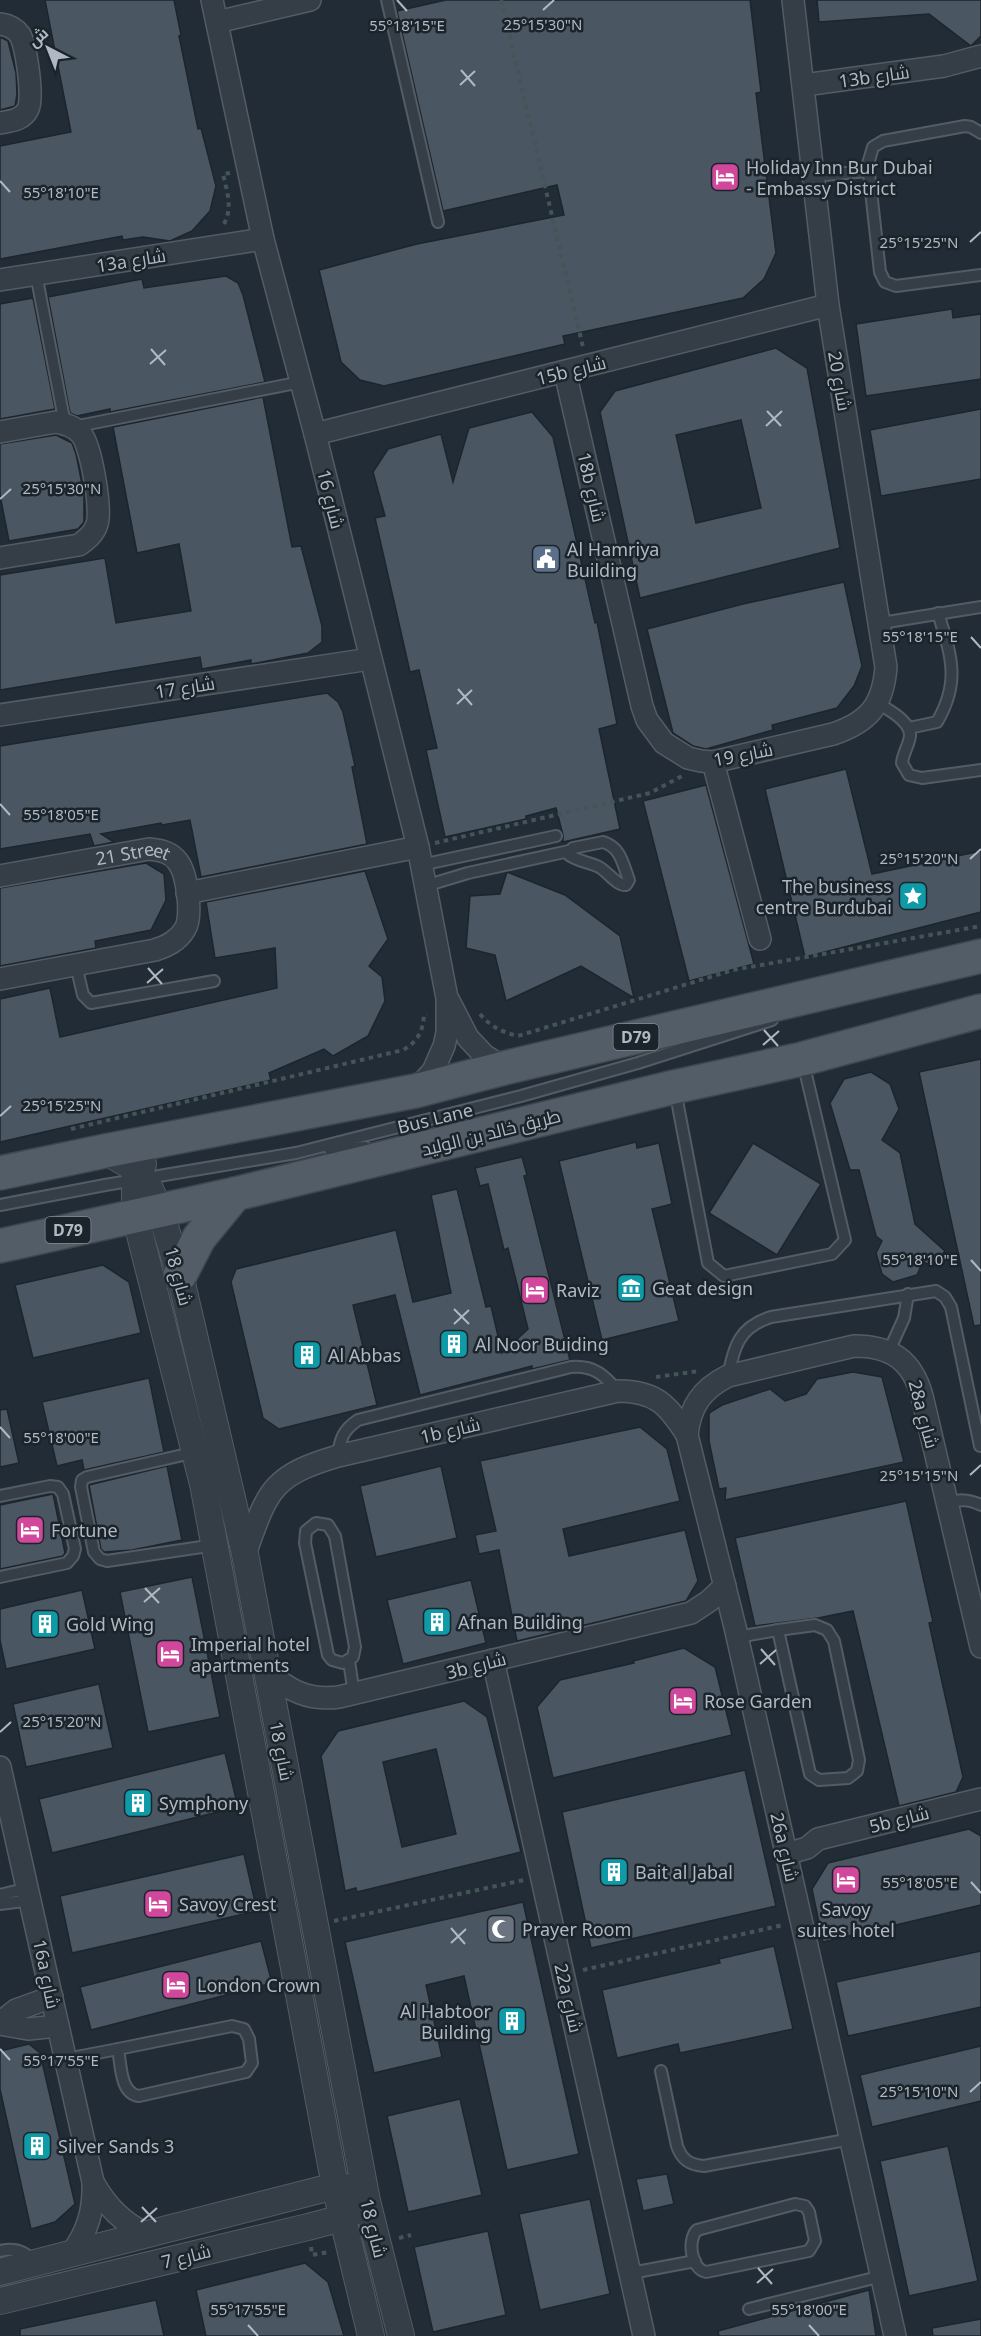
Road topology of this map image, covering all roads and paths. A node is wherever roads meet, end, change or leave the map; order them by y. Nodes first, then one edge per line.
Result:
1 (212, 0) edge
2 (310, 0) edge
3 (387, 0) edge
4 (501, 0) edge
5 (794, 0) edge
6 (217, 22) junction
7 (0, 24) edge
8 (981, 56) edge
9 (944, 66) junction
10 (981, 68) edge
11 (804, 85) junction
12 (0, 123) edge
13 (981, 133) edge
14 (248, 168) junction
15 (868, 171) junction
16 (814, 176) junction
17 (438, 222) dead end
18 (217, 231) dead end
19 (263, 239) junction
20 (36, 274) junction
21 (981, 274) edge
22 (0, 280) edge
23 (828, 305) junction
24 (588, 366) junction
25 (565, 372) junction
26 (301, 382) junction
27 (69, 425) junction
28 (0, 432) edge
29 (315, 434) junction
30 (0, 558) edge
31 (981, 607) edge
32 (938, 613) junction
33 (881, 623) junction
34 (370, 659) junction
35 (878, 703) junction
36 (642, 706) joint
37 (0, 714) edge
38 (909, 728) junction
39 (707, 761) junction
40 (981, 770) edge
41 (556, 836) dead end
42 (569, 851) junction
43 (421, 866) junction
44 (0, 876) edge
45 (187, 893) junction
46 (981, 926) edge
47 (760, 939) dead end
48 (981, 956) edge
49 (76, 965) junction
50 (0, 979) edge
51 (214, 981) dead end
52 (858, 986) junction
53 (448, 1005) junction
54 (981, 1011) edge
55 (792, 1012) dead end
56 (781, 1016) dead end
57 (802, 1059) junction
58 (504, 1068) junction
59 (674, 1087) junction
60 (415, 1090) junction
61 (69, 1130) dead end
62 (466, 1138) junction
63 (161, 1140) junction
64 (105, 1151) junction
65 (296, 1153) junction
66 (0, 1173) edge
67 (139, 1177) junction
68 (235, 1194) junction
69 (0, 1205) edge
70 (148, 1212) junction
71 (0, 1246) edge
72 (180, 1275) junction
73 (908, 1294) junction
74 (889, 1351) junction
75 (721, 1380) junction
76 (628, 1391) junction
77 (687, 1435) junction
78 (980, 1446) edge
79 (196, 1452) junction
80 (338, 1456) junction
81 (0, 1496) edge
82 (946, 1504) junction
83 (981, 1505) edge
84 (215, 1545) junction
85 (245, 1554) junction
86 (0, 1577) edge
87 (725, 1586) junction
88 (691, 1613) junction
89 (778, 1630) junction
90 (736, 1632) junction
91 (981, 1647) edge
92 (494, 1660) junction
93 (349, 1661) junction
94 (267, 1671) junction
95 (354, 1694) junction
96 (1, 1775) edge
97 (981, 1799) edge
98 (785, 1847) junction
99 (542, 1876) junction
100 (29, 1894) junction
101 (0, 1895) edge
102 (0, 1904) edge
103 (801, 1921) junction
104 (315, 1925) junction
105 (564, 1974) junction
106 (52, 1996) junction
107 (0, 2023) edge
108 (58, 2025) junction
109 (118, 2049) junction
110 (66, 2059) junction
111 (661, 2071) dead end
112 (851, 2139) junction
113 (93, 2182) junction
114 (335, 2186) junction
115 (366, 2197) junction
116 (342, 2218) junction
117 (148, 2235) junction
118 (0, 2251) edge
119 (71, 2254) junction
120 (695, 2261) junction
121 (35, 2264) junction
122 (0, 2272) edge
123 (631, 2273) junction
124 (882, 2276) junction
125 (0, 2301) edge
126 (749, 2308) dead end
127 (371, 2336) edge
128 (401, 2336) edge
129 (644, 2336) edge
130 (895, 2336) edge

1 - 6 street, شارع 16
2 - 6 street
3 - 17 lane
4 - 24 path
5 - 11 street, شارع 20
6 - 14 street, شارع 16
7 - 12 street
8 - 9 street, 13b شارع
9 - 10 street, 13b شارع
9 - 11 street, 13b شارع
11 - 16 street, شارع 20
13 - 15 lane
14 - 18 path
14 - 19 street, شارع 16
15 - 16 lane
15 - 21 lane
16 - 23 street, شارع 20
19 - 20 street, 13a شارع
19 - 26 street, شارع 16
20 - 22 street, 13a شارع
20 - 27 lane
23 - 24 street, 15b شارع
23 - 33 street, شارع 20
24 - 25 street, 15b شارع
25 - 29 street, 15b شارع
25 - 36 street, 18b شارع
26 - 27 lane
26 - 29 street, شارع 16
27 - 28 street
27 - 30 street
29 - 34 street, شارع 16
31 - 32 lane
32 - 33 lane
32 - 38 lane
33 - 35 street, شارع 20
34 - 37 street, شارع 17
34 - 43 street, شارع 16
35 - 38 lane
35 - 39 street, شارع 19
36 - 39 street, شارع 19
38 - 40 lane
39 - 43 path
39 - 47 street
41 - 43 lane
42 - 42 lane
42 - 43 lane
43 - 45 street
43 - 53 street, شارع 16
44 - 45 street, 21 Street
45 - 49 street, 21 Street
46 - 53 path
48 - 52 main road, D79
49 - 50 street, 21 Street
49 - 51 lane
52 - 55 lane
52 - 58 main road, D79
53 - 58 street, شارع 16
53 - 60 street, شارع 16
53 - 61 path
54 - 57 main road, طريق خالد بن الوليد / D79
56 - 65 lane, Bus Lane
57 - 59 main road, طريق خالد بن الوليد / D79
57 - 59 lane
58 - 60 main road, D79
59 - 62 main road, طريق خالد بن الوليد / D79
60 - 63 main road, D79
62 - 65 lane
62 - 68 main road, طريق خالد بن الوليد / D79
63 - 64 main road, D79
63 - 67 street, شارع 18
64 - 66 main road, D79
64 - 67 street
65 - 67 lane, Bus Lane
67 - 69 lane, Bus Lane
67 - 70 street, شارع 18
68 - 70 main road, طريق خالد بن الوليد / D79
68 - 72 main road
70 - 71 main road, طريق خالد بن الوليد / D79
70 - 72 street, شارع 18
70 - 79 street, شارع 18
72 - 85 street, شارع 18
73 - 74 lane
73 - 75 lane
73 - 78 lane
74 - 75 street
74 - 82 street, 28a شارع
75 - 76 path
75 - 77 street, 26a شارع
76 - 77 street
76 - 80 street, 1b شارع
76 - 80 lane
77 - 87 street, 26a شارع
79 - 84 street, شارع 18
79 - 84 lane
80 - 85 street, 1b شارع
81 - 86 lane
82 - 83 lane
82 - 91 street, 28a شارع
84 - 114 street, شارع 18
85 - 94 street, شارع 18
87 - 88 street, 3b شارع
87 - 90 street, 26a شارع
88 - 90 street, 3b شارع
88 - 92 street, 3b شارع
89 - 89 lane
89 - 90 lane
90 - 98 street, 26a شارع
92 - 95 street, 3b شارع
92 - 99 street, 22a شارع
93 - 93 lane
93 - 95 lane
94 - 95 street, 3b شارع
94 - 104 street, شارع 18
96 - 100 street, 16a شارع
97 - 98 street, 5b شارع
98 - 103 street, 26a شارع
99 - 104 path
99 - 105 street, 22a شارع
100 - 101 lane
100 - 102 lane
100 - 106 street, 16a شارع
103 - 105 path
103 - 112 street, 26a شارع
104 - 115 street, شارع 18
105 - 123 street, 22a شارع
106 - 107 street
106 - 108 street, 16a شارع
107 - 108 street
108 - 110 street, 16a شارع
109 - 109 lane
109 - 110 lane
110 - 113 street, 16a شارع
111 - 112 lane
112 - 124 street, 26a شارع
113 - 117 street, 16a شارع
113 - 119 street, 16a شارع
114 - 115 street, شارع 7
114 - 116 street, شارع 18
114 - 117 street, شارع 7
115 - 116 street, شارع 7
115 - 128 street, شارع 18
116 - 125 street, شارع 7
116 - 127 street, شارع 18
117 - 119 street, شارع 7
118 - 121 lane
119 - 121 street, شارع 7
120 - 120 lane
120 - 123 lane
121 - 122 street, شارع 7
123 - 129 street, 22a شارع
124 - 126 lane
124 - 130 street, 26a شارع

